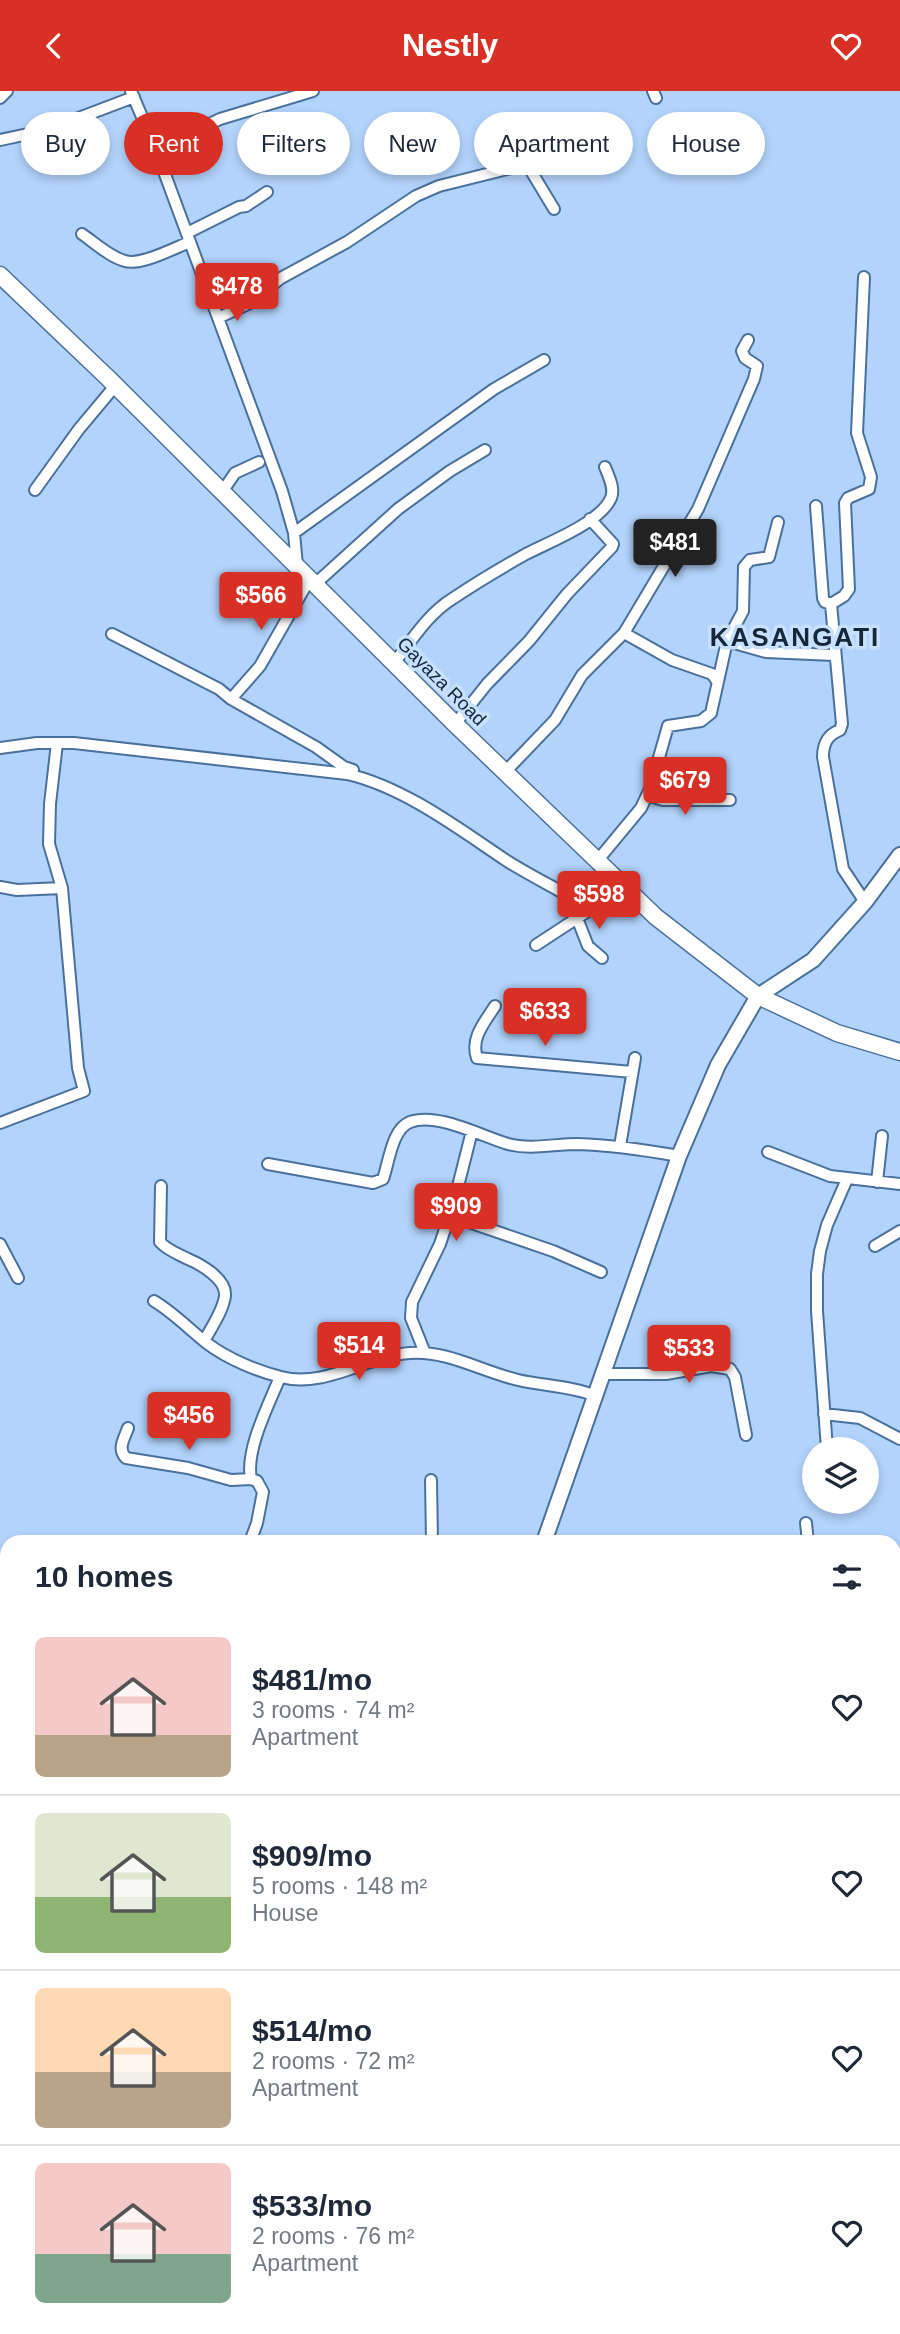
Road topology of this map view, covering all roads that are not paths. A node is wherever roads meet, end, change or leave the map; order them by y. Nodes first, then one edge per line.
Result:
1 (7, 91) edge
2 (313, 91) edge
3 (133, 94) edge
4 (0, 97) edge
5 (140, 112) edge
6 (223, 118) edge
7 (0, 140) edge
8 (165, 175) edge
9 (267, 192) dead end
10 (554, 209) dead end
11 (82, 235) dead end
12 (188, 238) junction
13 (0, 275) edge
14 (864, 277) dead end
15 (218, 318) junction
16 (748, 339) dead end
17 (544, 360) dead end
18 (115, 386) junction
19 (485, 450) dead end
20 (259, 462) dead end
21 (606, 467) dead end
22 (35, 490) dead end
23 (222, 492) junction
24 (816, 506) dead end
25 (590, 519) junction
26 (778, 522) dead end
27 (294, 533) junction
28 (297, 566) junction
29 (312, 583) junction
30 (831, 604) junction
31 (624, 633) junction
32 (112, 634) dead end
33 (727, 641) junction
34 (834, 655) junction
35 (394, 663) junction
36 (717, 681) junction
37 (231, 699) junction
38 (455, 723) junction
39 (57, 743) junction
40 (0, 748) edge
41 (506, 771) junction
42 (372, 781) junction
43 (647, 795) junction
44 (730, 800) dead end
45 (900, 855) edge
46 (598, 860) junction
47 (0, 887) edge
48 (62, 888) junction
49 (633, 894) junction
50 (865, 902) junction
51 (592, 909) junction
52 (577, 918) junction
53 (536, 945) dead end
54 (602, 958) dead end
55 (758, 996) junction
56 (495, 1006) dead end
57 (900, 1052) edge
58 (635, 1058) dead end
59 (632, 1072) junction
60 (0, 1123) edge
61 (472, 1131) junction
62 (883, 1136) dead end
63 (620, 1146) junction
64 (768, 1152) dead end
65 (679, 1156) junction
66 (268, 1164) dead end
67 (847, 1179) junction
68 (877, 1182) junction
69 (900, 1184) edge
70 (161, 1186) dead end
71 (448, 1215) junction
72 (900, 1231) edge
73 (0, 1244) edge
74 (875, 1246) dead end
75 (601, 1272) dead end
76 (18, 1278) dead end
77 (154, 1301) dead end
78 (204, 1341) junction
79 (425, 1353) junction
80 (603, 1374) junction
81 (280, 1377) junction
82 (596, 1396) junction
83 (824, 1414) junction
84 (128, 1429) dead end
85 (746, 1434) dead end
86 (826, 1437) edge
87 (900, 1439) edge
88 (251, 1479) junction
89 (431, 1480) dead end
90 (806, 1523) dead end
91 (253, 1535) edge
92 (432, 1535) edge
93 (546, 1535) edge
94 (807, 1535) edge

1 - 4 street
2 - 6 street
3 - 5 street
3 - 7 street
8 - 12 street
9 - 12 street
10 - 15 street
11 - 12 street
12 - 15 street
13 - 18 main road, Gayaza Road
14 - 30 street
15 - 27 street
16 - 31 street
17 - 27 street
18 - 22 street
18 - 23 main road, Gayaza Road
19 - 29 street
20 - 23 street
21 - 25 street
23 - 28 main road, Gayaza Road
24 - 30 street
25 - 35 street
25 - 38 street
26 - 33 street
27 - 28 street
28 - 29 main road, Gayaza Road
29 - 35 main road, Gayaza Road
29 - 37 street
30 - 34 street
31 - 36 street
31 - 41 street
32 - 37 street
33 - 34 street
33 - 36 street
34 - 50 street
35 - 38 main road, Gayaza Road
36 - 43 street
37 - 42 street
38 - 41 main road, Gayaza Road
39 - 40 street
39 - 42 street
39 - 48 street
41 - 46 main road, Gayaza Road
42 - 51 street
43 - 44 street
43 - 46 street
45 - 50 street
46 - 49 main road, Gayaza Road
47 - 48 street
48 - 60 street
49 - 51 street
49 - 55 main road, Gayaza Road
50 - 55 street
51 - 52 street
52 - 53 street
52 - 54 street
55 - 57 main road, Gayaza Road
55 - 65 street
56 - 59 street
58 - 59 street
59 - 63 street
61 - 63 street
61 - 66 street
61 - 71 street
62 - 68 street
63 - 65 street
64 - 67 street
65 - 80 street
67 - 68 street
67 - 83 street
68 - 69 street
70 - 78 street
71 - 75 street
71 - 79 street
72 - 74 street
73 - 76 street
77 - 78 street
78 - 81 street
79 - 81 street
79 - 82 street
80 - 82 street
80 - 85 street
81 - 88 street
82 - 93 street
83 - 86 street
83 - 87 street
84 - 88 street
88 - 91 street
89 - 92 street
90 - 94 street

